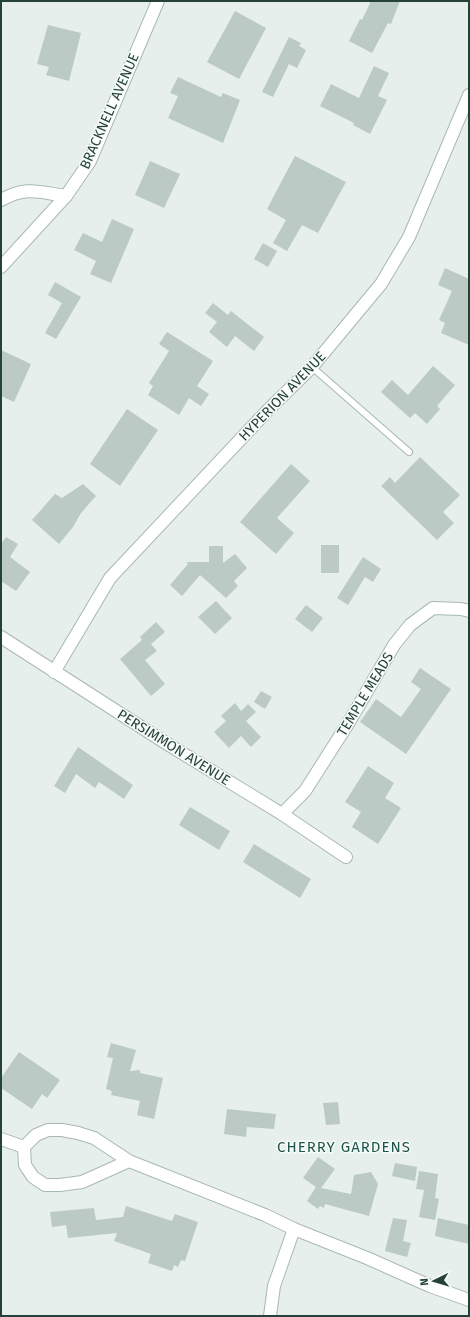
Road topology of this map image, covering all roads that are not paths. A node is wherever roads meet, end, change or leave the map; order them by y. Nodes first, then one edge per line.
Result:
1 (158, 1) edge
2 (469, 94) edge
3 (66, 196) junction
4 (1, 200) edge
5 (1, 267) edge
6 (312, 367) junction
7 (408, 452) dead end
8 (469, 611) edge
9 (1, 638) edge
10 (54, 672) junction
11 (282, 814) junction
12 (346, 857) dead end
13 (1, 1139) edge
14 (24, 1147) junction
15 (129, 1161) junction
16 (294, 1229) junction
17 (469, 1300) edge
18 (270, 1316) edge

1 - 3 street, BRACKNELL AVENUE
2 - 6 street, HYPERION AVENUE
3 - 4 street
3 - 5 street, BRACKNELL AVENUE
6 - 7 lane
6 - 10 street, HYPERION AVENUE
8 - 11 street, TEMPLE MEADS
9 - 10 street, PERSIMMON AVENUE
10 - 11 street, PERSIMMON AVENUE
11 - 12 street, PERSIMMON AVENUE
13 - 14 street
14 - 15 street
14 - 15 street
15 - 16 street
16 - 17 street
16 - 18 street

